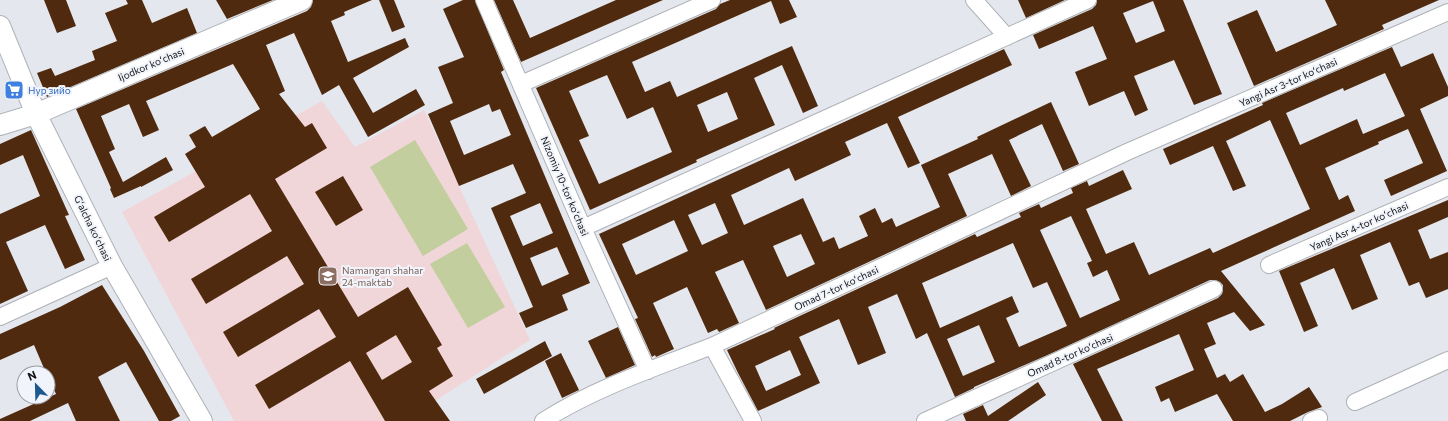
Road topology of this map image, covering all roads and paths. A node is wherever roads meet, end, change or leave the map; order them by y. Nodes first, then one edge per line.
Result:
1 (302, 0) edge
2 (484, 0) edge
3 (712, 0) edge
4 (974, 0) edge
5 (1088, 0) edge
6 (1448, 12) edge
7 (0, 26) edge
8 (1007, 37) junction
9 (521, 84) junction
10 (36, 114) junction
11 (0, 125) edge
12 (1127, 152) joint
13 (1448, 187) edge
14 (583, 228) junction
15 (1269, 265) dead end
16 (112, 266) junction
17 (1214, 290) dead end
18 (0, 317) edge
19 (712, 346) junction
20 (1448, 360) edge
21 (648, 371) junction
22 (1355, 402) dead end
23 (202, 421) edge
24 (543, 421) edge
25 (753, 421) edge
26 (925, 421) edge

1 - 10 street, Ijodkor koʻchasi
2 - 9 street, Nizomiy 10-tor koʻchasi
3 - 9 street
4 - 8 street
5 - 8 street
6 - 12 street, Yangi Asr 3-tor koʻchasi
7 - 10 street, Gʻalcha koʻchasi
8 - 14 street
9 - 14 street, Nizomiy 10-tor koʻchasi
10 - 11 street, Ijodkor koʻchasi
10 - 16 street, Gʻalcha koʻchasi
12 - 19 street, Omad 7-tor koʻchasi
13 - 15 street, Yangi Asr 4-tor koʻchasi
14 - 21 street, Nizomiy 10-tor koʻchasi
16 - 18 street
16 - 23 street, Gʻalcha koʻchasi
17 - 26 street, Omad 8-tor koʻchasi
19 - 21 street, Omad 7-tor koʻchasi
19 - 25 street
20 - 22 street
21 - 24 street, Omad 7-tor koʻchasi

